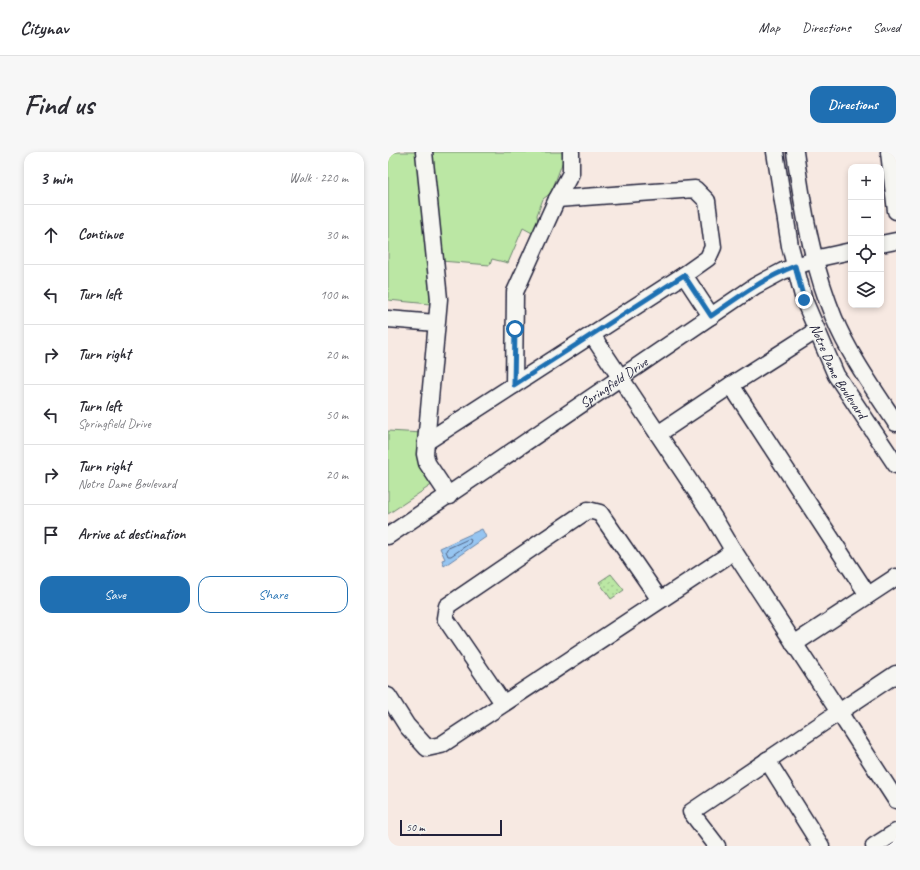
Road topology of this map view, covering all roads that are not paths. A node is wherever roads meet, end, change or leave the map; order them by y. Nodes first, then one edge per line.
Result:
1 (424, 152) edge
2 (571, 152) edge
3 (775, 152) edge
4 (795, 152) edge
5 (889, 152) edge
6 (557, 199) junction
7 (896, 211) edge
8 (896, 241) edge
9 (884, 243) edge
10 (848, 252) edge
11 (814, 260) junction
12 (795, 266) junction
13 (684, 275) junction
14 (711, 316) junction
15 (388, 318) edge
16 (436, 323) junction
17 (817, 330) junction
18 (592, 335) junction
19 (620, 378) junction
20 (514, 385) junction
21 (730, 385) junction
22 (896, 423) edge
23 (658, 434) junction
24 (426, 442) junction
25 (896, 465) edge
26 (449, 496) junction
27 (388, 536) edge
28 (733, 550) junction
29 (896, 577) edge
30 (868, 595) junction
31 (660, 600) junction
32 (794, 644) junction
33 (896, 674) edge
34 (388, 696) edge
35 (503, 703) junction
36 (839, 712) junction
37 (767, 760) junction
38 (896, 800) edge
39 (896, 832) edge
40 (717, 846) edge
41 (822, 846) edge
42 (874, 846) edge

1 - 16 street
2 - 6 street
3 - 12 street, Notre Dame Boulevard
4 - 11 street, Notre Dame Boulevard
5 - 7 street
6 - 13 street
6 - 20 street
8 - 9 street
10 - 11 street, Springfield Drive
11 - 12 street, Springfield Drive
11 - 22 street, Notre Dame Boulevard
12 - 14 street, Springfield Drive
12 - 17 street, Notre Dame Boulevard
13 - 14 street
13 - 18 street
14 - 19 street, Springfield Drive
15 - 16 street
16 - 24 street
17 - 21 street
17 - 25 street, Notre Dame Boulevard
18 - 19 street
18 - 20 street
19 - 23 street
19 - 26 street, Springfield Drive
20 - 24 street
21 - 23 street
21 - 30 street
23 - 28 street
24 - 26 street
26 - 27 street, Springfield Drive
28 - 31 street
28 - 32 street
29 - 30 street
30 - 32 street
31 - 35 street
31 - 35 street
32 - 36 street
33 - 36 street
34 - 35 street
36 - 37 street
36 - 38 street
37 - 40 street
37 - 41 street
39 - 42 street

